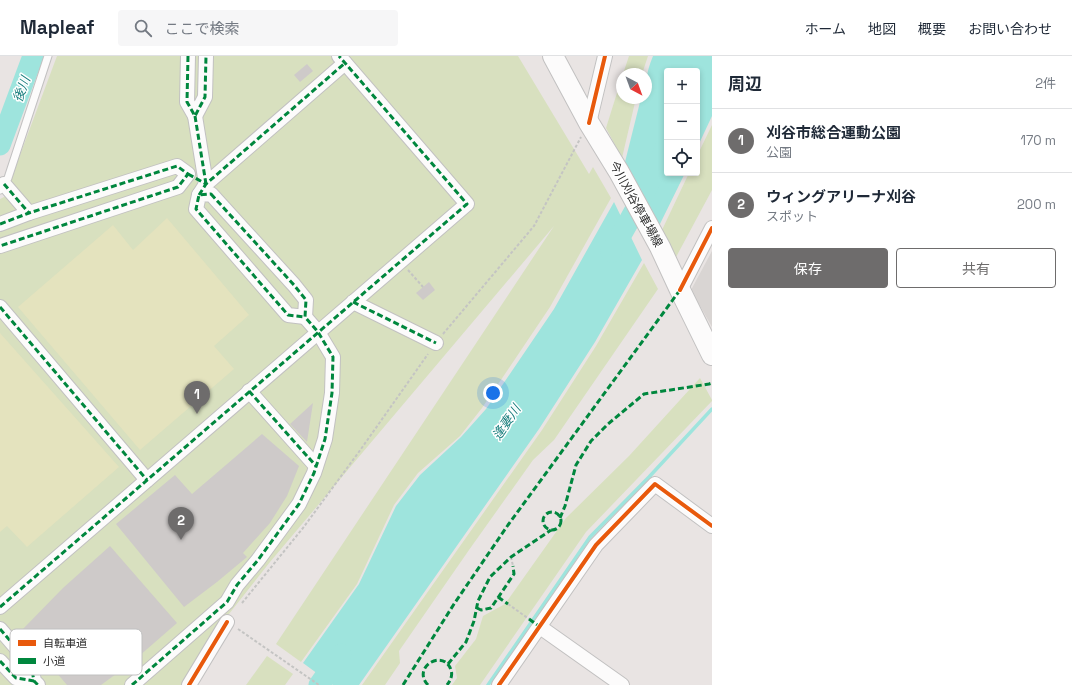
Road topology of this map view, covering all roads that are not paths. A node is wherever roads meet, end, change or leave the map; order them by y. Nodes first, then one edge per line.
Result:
1 (48, 56) edge
2 (188, 56) edge
3 (206, 56) edge
4 (553, 56) edge
5 (605, 56) edge
6 (342, 60) edge
7 (195, 116) junction
8 (588, 123) junction
9 (188, 174) junction
10 (2, 187) edge
11 (203, 190) junction
12 (29, 213) junction
13 (0, 224) edge
14 (712, 228) edge
15 (0, 246) edge
16 (680, 290) junction
17 (353, 302) junction
18 (0, 307) edge
19 (305, 317) junction
20 (318, 332) junction
21 (436, 343) road end
22 (712, 355) edge
23 (249, 392) junction
24 (316, 466) junction
25 (147, 480) junction
26 (712, 526) edge
27 (0, 607) edge
28 (227, 622) road end
29 (534, 623) junction
30 (0, 629) edge
31 (10, 641) edge
32 (0, 661) edge
33 (10, 672) edge
34 (13, 675) edge
35 (36, 683) edge
36 (132, 685) edge
37 (190, 685) edge
38 (499, 685) edge
39 (622, 685) edge

1 - 10 lane
2 - 7 street
3 - 7 street
4 - 8 main road, 今川刈谷停車場線
5 - 8 street
6 - 11 street
6 - 17 street
7 - 11 street
8 - 16 main road, 今川刈谷停車場線
9 - 11 street
9 - 12 street
9 - 15 street
10 - 12 street
11 - 19 street
11 - 19 street
12 - 13 street
14 - 16 street
16 - 22 main road, 今川刈谷停車場線
17 - 20 street
17 - 21 street
18 - 25 street
19 - 20 street
20 - 23 street
20 - 24 street
23 - 24 street
23 - 25 street
24 - 36 street
25 - 27 street
26 - 29 street
28 - 37 street
29 - 38 street
29 - 39 street
30 - 31 street
32 - 33 street
34 - 35 street

